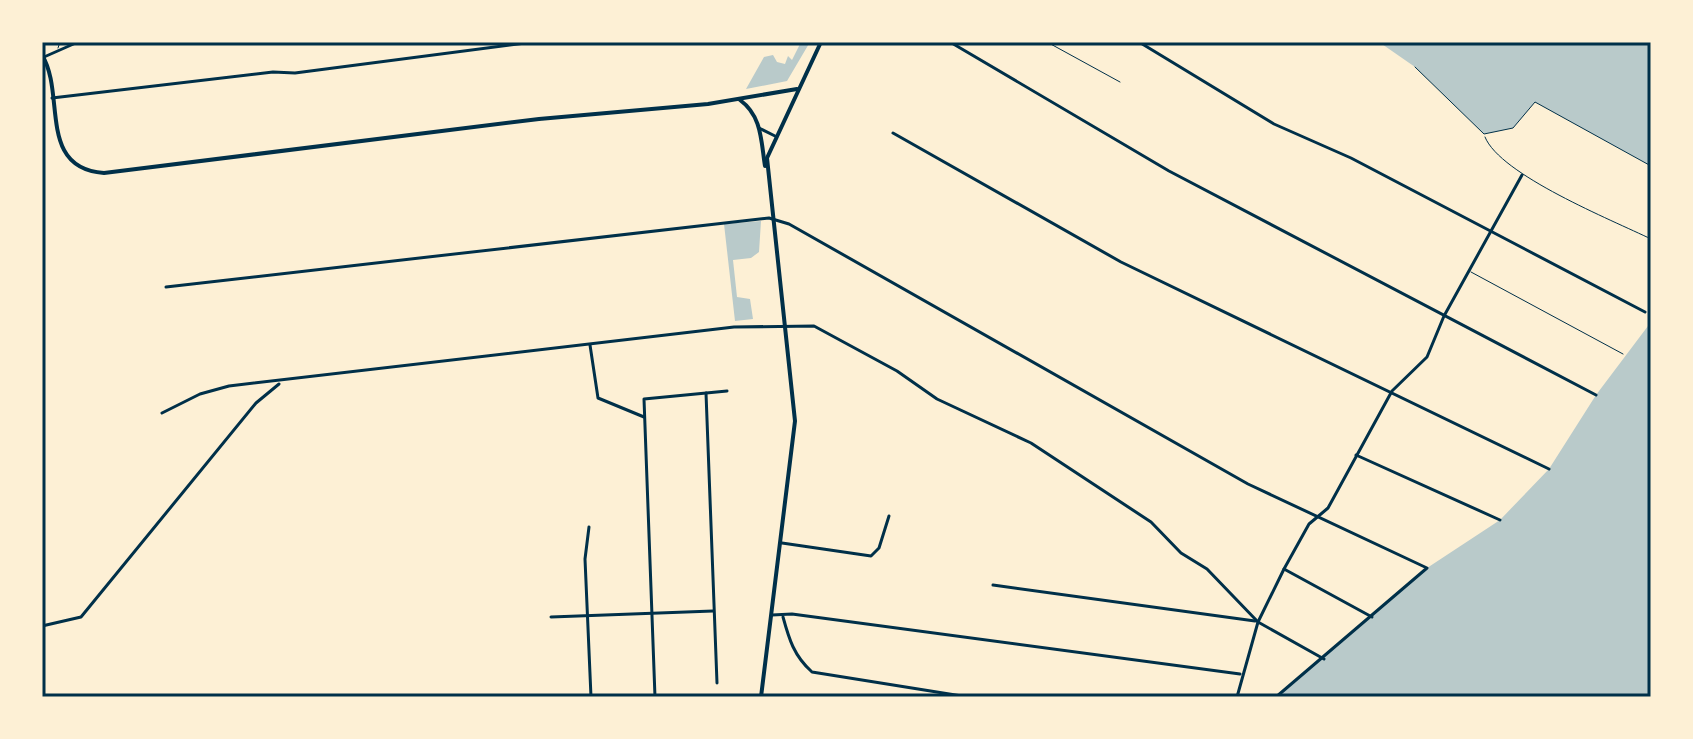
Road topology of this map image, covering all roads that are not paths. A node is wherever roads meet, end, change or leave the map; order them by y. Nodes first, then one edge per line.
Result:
1 (60, 42) edge
2 (78, 42) edge
3 (533, 42) edge
4 (821, 42) edge
5 (950, 42) edge
6 (1047, 42) edge
7 (1139, 42) edge
8 (58, 50) junction
9 (43, 56) edge
10 (1415, 67) dead end
11 (1120, 82) dead end
12 (797, 89) junction
13 (52, 98) junction
14 (740, 100) junction
15 (759, 128) junction
16 (893, 133) dead end
17 (1484, 134) junction
18 (775, 136) junction
19 (1651, 166) edge
20 (1522, 175) junction
21 (769, 194) junction
22 (772, 219) junction
23 (1492, 231) junction
24 (1651, 239) edge
25 (1469, 270) junction
26 (166, 287) dead end
27 (1645, 312) dead end
28 (1444, 316) junction
29 (785, 325) junction
30 (590, 345) junction
31 (1623, 354) dead end
32 (283, 382) junction
33 (727, 391) dead end
34 (1392, 391) junction
35 (706, 393) junction
36 (1596, 395) dead end
37 (162, 413) dead end
38 (644, 417) junction
39 (1356, 455) junction
40 (1549, 469) dead end
41 (1317, 515) junction
42 (889, 516) dead end
43 (1500, 520) dead end
44 (589, 527) dead end
45 (782, 543) junction
46 (1284, 569) junction
47 (993, 585) dead end
48 (713, 611) junction
49 (650, 612) junction
50 (772, 615) junction
51 (589, 616) junction
52 (551, 617) dead end
53 (783, 617) junction
54 (1373, 618) junction
55 (1258, 622) junction
56 (42, 626) edge
57 (1324, 659) junction
58 (1241, 674) junction
59 (717, 683) dead end
60 (591, 697) edge
61 (655, 697) edge
62 (761, 697) edge
63 (968, 697) edge
64 (1237, 697) edge
65 (1276, 697) edge

1 - 8 lane
2 - 8 street
3 - 13 street
4 - 12 main road
5 - 28 street
6 - 11 lane
7 - 23 street
8 - 9 street
9 - 13 main road
10 - 17 lane
12 - 14 main road
12 - 18 main road
13 - 14 main road
14 - 15 main road
15 - 18 street
15 - 21 main road
16 - 34 street
17 - 19 lane
17 - 20 lane
18 - 21 main road
20 - 23 street
20 - 24 lane
21 - 22 main road
22 - 26 street
22 - 29 main road
22 - 41 street
23 - 25 street
23 - 27 street
25 - 28 street
25 - 31 lane
28 - 34 street
28 - 36 street
29 - 30 street
29 - 45 main road
29 - 55 street
30 - 32 street
30 - 38 street
32 - 37 street
32 - 56 street
33 - 35 street
34 - 39 street
34 - 40 street
35 - 38 street
35 - 48 street
38 - 49 street
39 - 41 street
39 - 43 street
41 - 46 street
41 - 54 street
42 - 45 street
44 - 51 street
45 - 50 main road
46 - 54 street
46 - 55 street
47 - 55 street
48 - 49 street
48 - 59 street
49 - 51 street
49 - 61 street
50 - 53 street
50 - 62 main road
51 - 52 street
51 - 60 street
53 - 58 street
53 - 63 street
54 - 57 street
55 - 57 street
55 - 58 street
57 - 65 street
58 - 64 street

